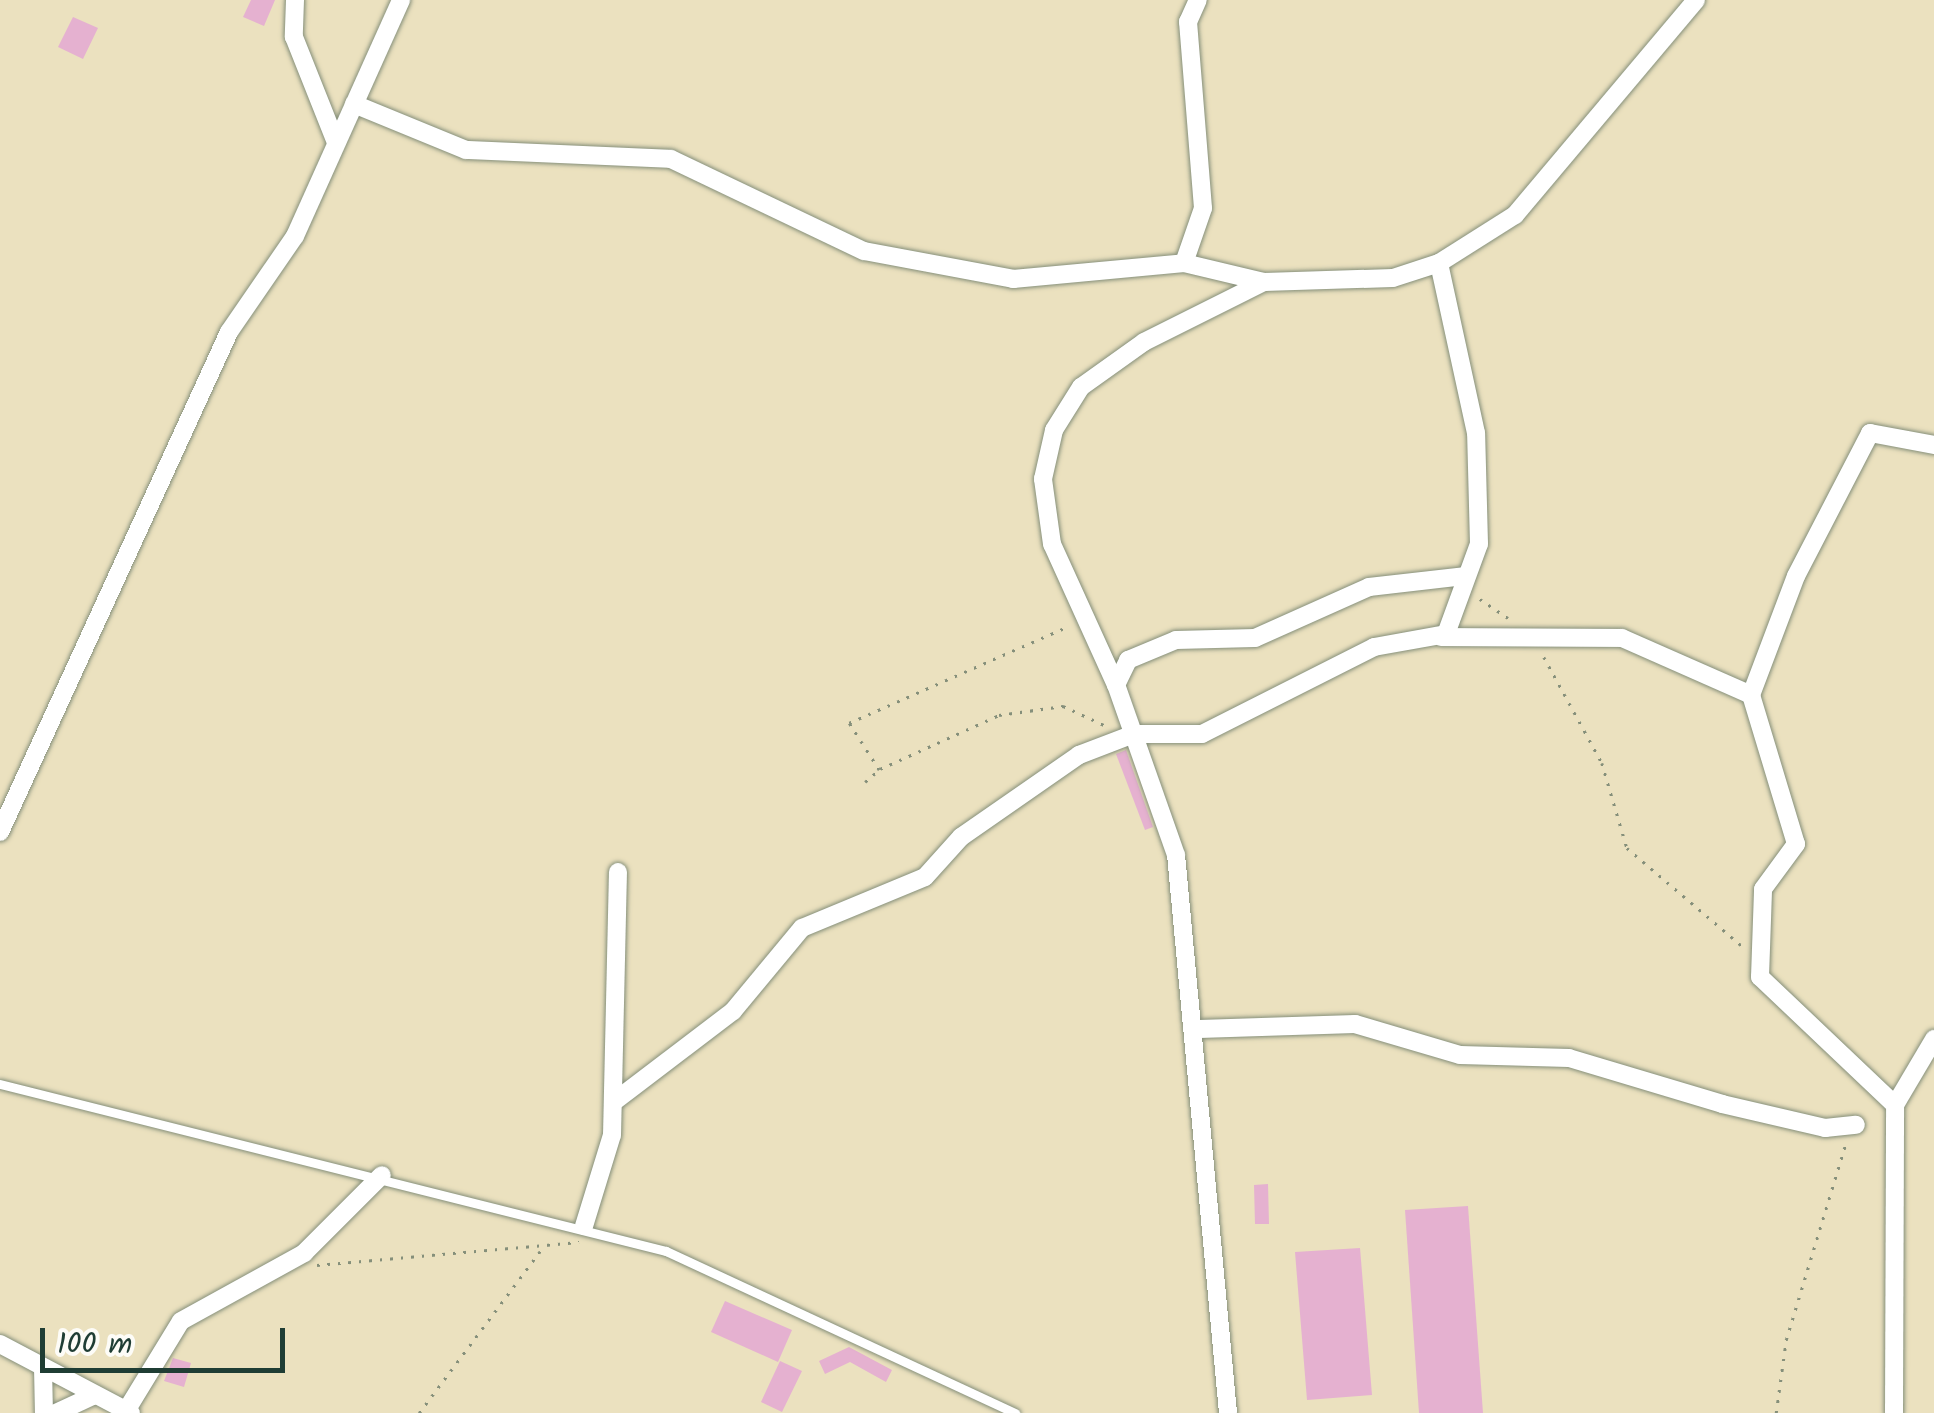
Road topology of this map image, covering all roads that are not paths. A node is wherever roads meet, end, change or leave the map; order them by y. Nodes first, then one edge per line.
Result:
1 (295, 0) edge
2 (400, 0) edge
3 (1198, 0) edge
4 (1696, 0) edge
5 (354, 104) junction
6 (335, 140) junction
7 (1439, 262) junction
8 (1184, 263) junction
9 (1264, 282) junction
10 (1934, 445) edge
11 (1466, 576) junction
12 (1441, 636) junction
13 (1116, 685) junction
14 (1750, 695) junction
15 (1132, 729) junction
16 (0, 832) edge
17 (618, 872) dead end
18 (1199, 1029) junction
19 (1934, 1040) edge
20 (0, 1084) edge
21 (615, 1100) junction
22 (1895, 1105) junction
23 (1856, 1125) road end
24 (382, 1175) junction
25 (584, 1226) junction
26 (0, 1344) edge
27 (43, 1367) junction
28 (92, 1396) junction
29 (129, 1412) edge
30 (44, 1413) edge
31 (56, 1413) edge
32 (1015, 1413) edge
33 (1228, 1413) edge
34 (1894, 1413) edge

1 - 6 street
2 - 5 street
3 - 8 street
4 - 7 street
5 - 6 street
5 - 8 street
6 - 16 street
7 - 9 street
7 - 11 street
8 - 9 street
9 - 13 street
10 - 14 street
11 - 12 street
11 - 13 street
12 - 14 street
12 - 15 street
13 - 15 street
14 - 22 street
15 - 18 street
15 - 21 street
17 - 21 street
18 - 23 street
18 - 33 street
19 - 22 street
20 - 24 lane
21 - 25 street
22 - 34 street
24 - 25 lane
24 - 29 street
25 - 32 lane
26 - 27 street
27 - 28 street
27 - 30 street
28 - 29 street
28 - 31 street

